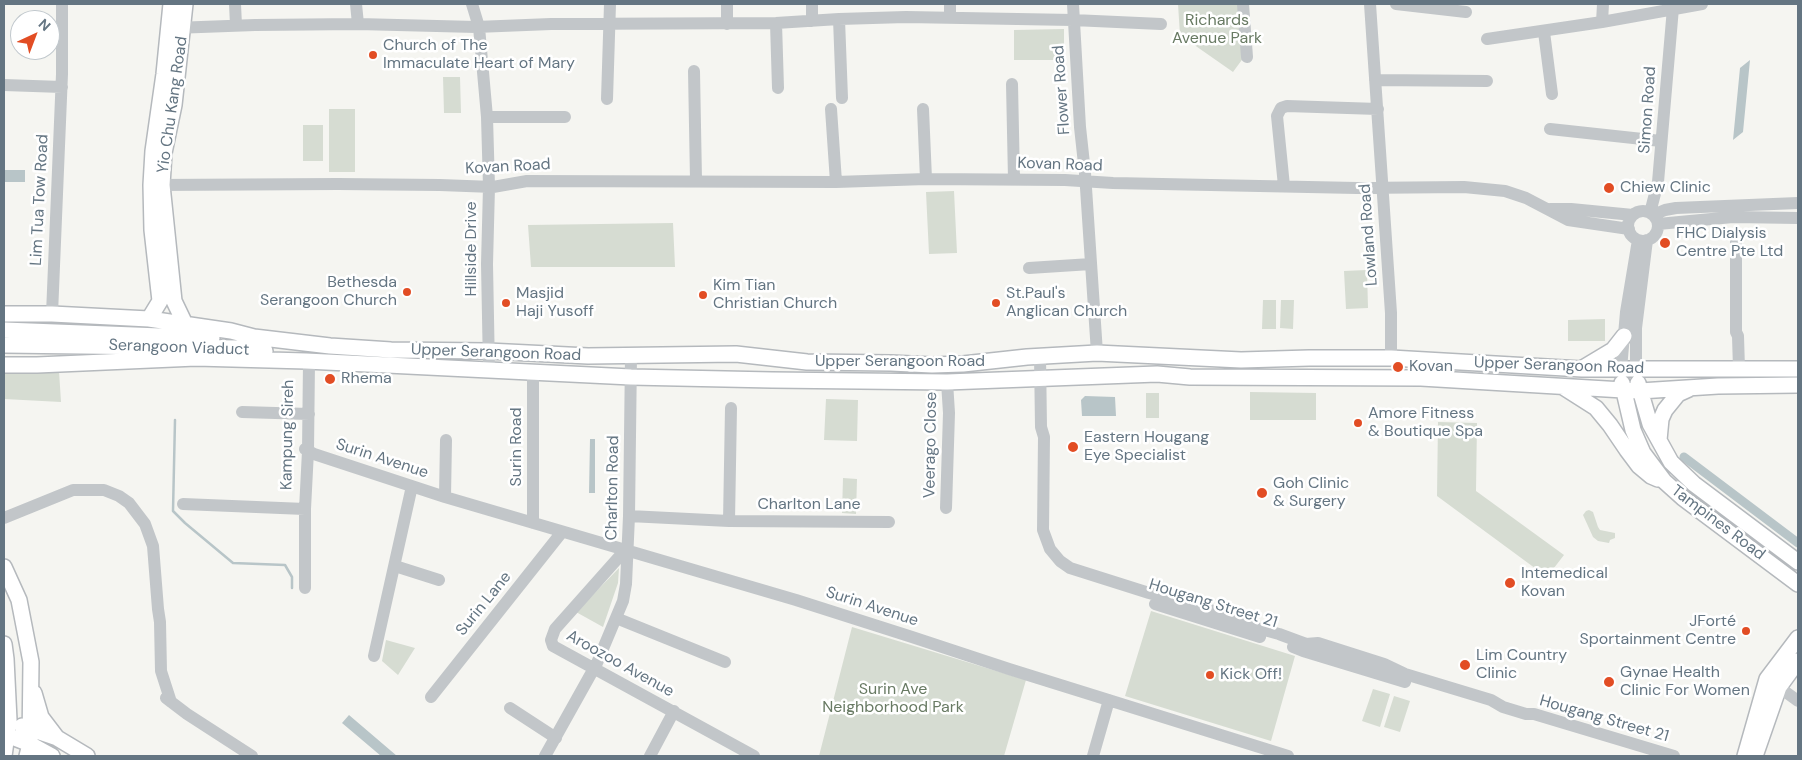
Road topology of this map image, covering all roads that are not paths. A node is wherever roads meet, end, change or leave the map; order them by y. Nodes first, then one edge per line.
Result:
1 (62, 4) edge
2 (171, 4) edge
3 (185, 4) edge
4 (235, 4) edge
5 (356, 4) edge
6 (472, 4) edge
7 (610, 4) edge
8 (727, 4) edge
9 (812, 4) edge
10 (950, 4) edge
11 (1073, 4) edge
12 (1243, 4) edge
13 (1370, 4) edge
14 (1396, 4) edge
15 (1603, 4) edge
16 (1702, 4) edge
17 (1673, 8) junction
18 (1466, 12) dead end
19 (950, 18) junction
20 (839, 19) junction
21 (1073, 20) junction
22 (812, 21) junction
23 (1602, 22) junction
24 (776, 23) junction
25 (358, 24) junction
26 (610, 24) junction
27 (728, 24) junction
28 (1161, 24) dead end
29 (236, 25) junction
30 (479, 27) junction
31 (176, 28) junction
32 (1544, 32) junction
33 (1487, 39) dead end
34 (1247, 58) dead end
35 (694, 71) dead end
36 (1376, 80) junction
37 (1487, 81) dead end
38 (1012, 84) dead end
39 (4, 85) edge
40 (62, 87) junction
41 (778, 88) dead end
42 (1552, 94) dead end
43 (842, 98) dead end
44 (607, 99) dead end
45 (831, 109) dead end
46 (923, 109) dead end
47 (1378, 110) junction
48 (487, 117) junction
49 (565, 117) dead end
50 (1550, 130) dead end
51 (1661, 142) junction
52 (926, 179) junction
53 (1014, 179) junction
54 (696, 180) junction
55 (1085, 181) junction
56 (836, 182) junction
57 (156, 185) junction
58 (1284, 186) junction
59 (488, 187) junction
60 (1413, 187) junction
61 (1382, 188) junction
62 (1655, 196) junction
63 (1798, 203) edge
64 (1384, 208) junction
65 (1550, 209) junction
66 (1669, 209) junction
67 (1633, 215) junction
68 (1654, 217) junction
69 (1798, 218) edge
70 (1629, 229) junction
71 (1736, 234) dead end
72 (1642, 240) junction
73 (1090, 264) junction
74 (1029, 268) dead end
75 (167, 301) junction
76 (4, 314) edge
77 (52, 314) junction
78 (149, 319) junction
79 (185, 324) junction
80 (4, 330) edge
81 (1624, 336) junction
82 (254, 337) junction
83 (4, 345) edge
84 (488, 351) junction
85 (1097, 353) junction
86 (631, 356) junction
87 (1040, 356) junction
88 (1391, 358) junction
89 (307, 362) junction
90 (353, 364) junction
91 (4, 365) edge
92 (1582, 369) junction
93 (1628, 369) junction
94 (1735, 369) junction
95 (1798, 369) edge
96 (488, 370) junction
97 (533, 372) junction
98 (631, 377) junction
99 (1040, 378) junction
100 (948, 382) junction
101 (1559, 385) junction
102 (1798, 385) edge
103 (1693, 388) junction
104 (1623, 390) junction
105 (1640, 391) junction
106 (731, 408) dead end
107 (242, 412) dead end
108 (307, 414) junction
109 (446, 440) dead end
110 (1658, 440) junction
111 (307, 450) junction
112 (1664, 481) junction
113 (412, 486) junction
114 (445, 497) junction
115 (183, 504) dead end
116 (305, 508) junction
117 (946, 508) dead end
118 (629, 516) junction
119 (4, 518) edge
120 (729, 521) junction
121 (889, 522) dead end
122 (533, 523) junction
123 (562, 532) junction
124 (628, 551) junction
125 (1798, 562) edge
126 (395, 566) junction
127 (4, 567) edge
128 (439, 580) dead end
129 (1797, 586) edge
130 (305, 588) dead end
131 (616, 618) junction
132 (1798, 638) edge
133 (4, 644) edge
134 (374, 656) dead end
135 (1798, 661) edge
136 (31, 662) junction
137 (725, 662) dead end
138 (594, 668) junction
139 (1773, 683) junction
140 (431, 697) dead end
141 (1109, 700) junction
142 (1798, 701) edge
143 (510, 708) dead end
144 (674, 711) junction
145 (1526, 714) junction
146 (8, 728) junction
147 (57, 738) junction
148 (556, 738) junction
149 (29, 743) edge
150 (1273, 754) edge
151 (4, 756) edge
152 (52, 756) edge
153 (87, 756) edge
154 (252, 756) edge
155 (545, 756) edge
156 (650, 756) edge
157 (754, 756) edge
158 (1093, 756) edge
159 (1288, 756) edge
160 (1648, 756) edge
161 (1674, 756) edge
162 (1745, 756) edge
163 (1755, 756) edge

1 - 40 street, Lim Tua Tow Road
2 - 31 main road, Yio Chu Kang Road
3 - 31 main road, Yio Chu Kang Road
4 - 29 street
5 - 25 street
6 - 30 street, Hillside Drive
7 - 26 street
8 - 27 street
9 - 22 street
10 - 19 street
11 - 21 street, Flower Road
12 - 34 street
13 - 36 street, Lowland Road
14 - 18 street
15 - 23 street
16 - 17 street
17 - 23 street
17 - 51 street, Simon Road
19 - 20 street
19 - 21 street
20 - 22 street
20 - 43 street
21 - 28 street
21 - 55 street, Flower Road
22 - 24 street
23 - 32 street
24 - 27 street
24 - 41 street
25 - 29 street
25 - 30 street
26 - 27 street
26 - 30 street
26 - 44 street
29 - 31 street
30 - 48 street, Hillside Drive
31 - 57 main road, Yio Chu Kang Road
32 - 33 street
32 - 42 street
35 - 54 street
36 - 37 street
36 - 47 street, Lowland Road
38 - 53 street
39 - 40 street
40 - 77 street, Lim Tua Tow Road
45 - 56 street
46 - 52 street
47 - 58 street
47 - 61 street, Lowland Road
48 - 49 street
48 - 59 street, Hillside Drive
50 - 51 street
51 - 62 street, Simon Road
52 - 53 street, Kovan Road
52 - 56 street, Kovan Road
53 - 55 street, Kovan Road
54 - 56 street, Kovan Road
54 - 59 street, Kovan Road
55 - 58 street, Kovan Road
55 - 73 street, Flower Road
57 - 59 street, Kovan Road
57 - 75 main road, Yio Chu Kang Road
58 - 61 street, Kovan Road
59 - 84 street, Hillside Drive
60 - 61 street, Kovan Road
60 - 64 street
60 - 65 street, Kovan Road
61 - 64 street, Lowland Road
62 - 66 street
62 - 68 street, Simon Road
63 - 66 street
64 - 88 street, Lowland Road
65 - 67 street, Kovan Road
65 - 70 street, Kovan Road
66 - 68 street
67 - 68 street
67 - 70 street
68 - 69 street
68 - 72 street
70 - 72 street
71 - 94 street
72 - 81 street
72 - 93 street
73 - 74 street
73 - 85 street, Flower Road
75 - 78 main road
75 - 79 main road, Yio Chu Kang Road
76 - 77 main road, Upper Serangoon Road
77 - 78 main road, Upper Serangoon Road
78 - 79 main road, Upper Serangoon Road
79 - 82 main road, Upper Serangoon Road
80 - 82 main road, Serangoon Viaduct
81 - 92 main road
81 - 93 street
82 - 84 main road, Upper Serangoon Road
83 - 90 main road, Serangoon Viaduct
84 - 86 main road, Upper Serangoon Road
84 - 96 street, Hillside Drive
85 - 87 main road, Upper Serangoon Road
85 - 88 main road, Upper Serangoon Road
86 - 87 main road, Upper Serangoon Road
86 - 98 street, Charlton Road
87 - 99 street, Hougang Street 21
88 - 92 main road, Upper Serangoon Road
89 - 90 main road, Upper Serangoon Road
89 - 91 main road, Upper Serangoon Road
89 - 108 street, Kampung Sireh
90 - 96 main road, Upper Serangoon Road
92 - 93 main road, Upper Serangoon Road
93 - 94 main road, Upper Serangoon Road
93 - 104 main road, Tampines Road
93 - 105 main road, Tampines Road
94 - 95 main road, Upper Serangoon Road
96 - 97 main road, Upper Serangoon Road
97 - 98 main road, Upper Serangoon Road
97 - 122 street, Surin Road
98 - 100 main road, Upper Serangoon Road
98 - 118 street, Charlton Road
99 - 100 main road, Upper Serangoon Road
99 - 101 main road, Upper Serangoon Road
99 - 145 street, Hougang Street 21
100 - 117 street, Veerago Close
101 - 104 main road, Upper Serangoon Road
101 - 112 main road
102 - 103 main road, Upper Serangoon Road
103 - 105 main road, Upper Serangoon Road
103 - 110 main road
104 - 105 main road, Upper Serangoon Road
104 - 112 main road, Tampines Road
105 - 110 main road, Tampines Road
106 - 120 street
107 - 108 street
108 - 111 street, Kampung Sireh
109 - 114 street, Surin Avenue
110 - 125 main road, Tampines Road
111 - 113 street, Surin Avenue
111 - 116 street, Kampung Sireh
112 - 129 main road, Tampines Road
113 - 114 street, Surin Avenue
113 - 126 street
114 - 122 street, Surin Avenue
115 - 116 street
116 - 130 street, Kampung Sireh
118 - 120 street, Charlton Lane
118 - 124 street, Charlton Road
119 - 154 street
120 - 121 street, Charlton Lane
122 - 123 street, Surin Avenue
123 - 124 street, Surin Avenue
123 - 140 street, Surin Lane
124 - 131 street, Charlton Road
124 - 138 street, Aroozoo Avenue
124 - 141 street, Surin Avenue
126 - 128 street
126 - 134 street
127 - 136 main road
131 - 137 street
131 - 138 street, Charlton Road
132 - 139 main road
133 - 146 main road
135 - 139 main road
136 - 147 main road
136 - 149 main road
138 - 144 street, Aroozoo Avenue
138 - 148 street, Charlton Road
139 - 142 street
139 - 162 main road
139 - 163 main road
141 - 150 street, Surin Avenue
141 - 158 street
143 - 148 street
144 - 156 street
144 - 157 street, Aroozoo Avenue
145 - 160 street, Hougang Street 21
145 - 161 street, Hougang Street 21
146 - 149 main road
146 - 151 main road
147 - 149 main road
147 - 153 main road
148 - 155 street, Charlton Road
149 - 152 main road
150 - 159 street, Surin Avenue

